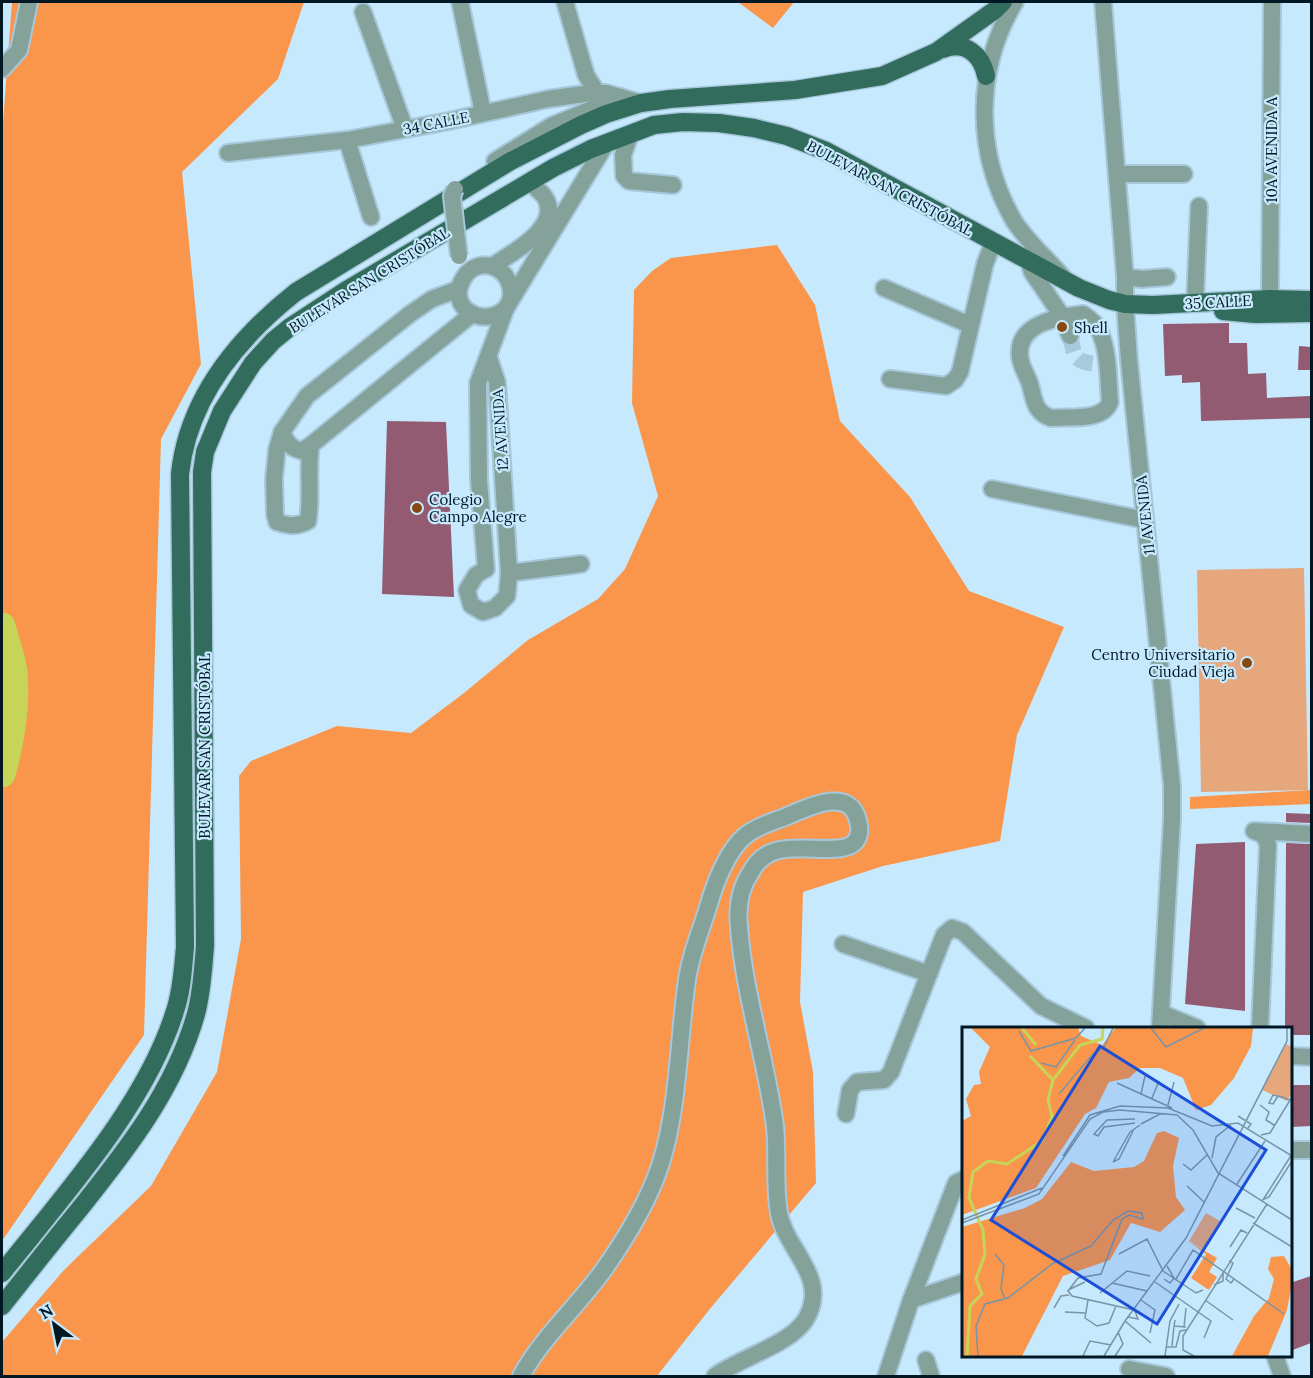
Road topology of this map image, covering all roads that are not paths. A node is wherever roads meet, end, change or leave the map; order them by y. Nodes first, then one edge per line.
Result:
1 (28, 2) edge
2 (460, 2) edge
3 (565, 2) edge
4 (1003, 2) edge
5 (1016, 2) edge
6 (1104, 2) edge
7 (1272, 2) edge
8 (363, 12) dead end
9 (936, 52) junction
10 (2, 69) edge
11 (986, 76) junction
12 (598, 94) junction
13 (622, 97) junction
14 (641, 103) junction
15 (483, 113) junction
16 (405, 129) junction
17 (630, 135) junction
18 (347, 140) junction
19 (606, 144) junction
20 (228, 153) dead end
21 (1117, 174) junction
22 (1184, 174) dead end
23 (530, 182) junction
24 (673, 185) dead end
25 (1199, 206) dead end
26 (371, 217) dead end
27 (993, 243) junction
28 (1029, 262) junction
29 (492, 266) junction
30 (1125, 277) junction
31 (1167, 278) dead end
32 (1064, 279) junction
33 (460, 285) junction
34 (884, 288) dead end
35 (1270, 299) junction
36 (1311, 300) edge
37 (1125, 303) junction
38 (1195, 303) junction
39 (508, 305) junction
40 (1153, 305) junction
41 (1311, 313) edge
42 (472, 314) junction
43 (1062, 316) junction
44 (970, 325) junction
45 (1070, 336) tunnel mouth
46 (489, 358) junction
47 (1130, 360) junction
48 (1101, 364) junction
49 (890, 379) dead end
50 (282, 432) junction
51 (311, 445) junction
52 (992, 489) dead end
53 (1145, 520) junction
54 (580, 564) dead end
55 (508, 573) junction
56 (1311, 834) edge
57 (843, 944) dead end
58 (929, 974) junction
59 (1160, 1021) edge
60 (1082, 1027) edge
61 (1188, 1027) edge
62 (1260, 1027) edge
63 (1292, 1056) edge
64 (1311, 1057) edge
65 (846, 1114) dead end
66 (1292, 1150) edge
67 (1311, 1150) edge
68 (962, 1180) edge
69 (2, 1273) edge
70 (962, 1282) edge
71 (912, 1300) junction
72 (2, 1306) edge
73 (1275, 1357) edge
74 (926, 1360) dead end
75 (1129, 1367) edge
76 (521, 1377) edge
77 (715, 1377) edge
78 (886, 1377) edge
79 (931, 1377) edge
80 (1166, 1377) edge
81 (1282, 1377) edge

1 - 10 street
2 - 15 street
3 - 12 street
4 - 9 main road, BULEVAR SAN CRISTÓBAL
5 - 11 street
6 - 21 street, 11 AVENIDA
7 - 35 street, 10A AVENIDA A
8 - 16 street
9 - 11 main road
9 - 14 main road, BULEVAR SAN CRISTÓBAL
11 - 32 street
12 - 13 street, 34 CALLE
12 - 15 street, 34 CALLE
13 - 14 street, 34 CALLE
13 - 33 street, bridge
14 - 69 main road, BULEVAR SAN CRISTÓBAL
15 - 16 street, 34 CALLE
16 - 18 street, 34 CALLE
17 - 19 main road, BULEVAR SAN CRISTÓBAL
17 - 24 street
17 - 27 main road, BULEVAR SAN CRISTÓBAL
18 - 20 street, 34 CALLE
18 - 26 street
19 - 23 main road, BULEVAR SAN CRISTÓBAL
19 - 39 street, 12 AVENIDA
21 - 22 street
21 - 30 street, 11 AVENIDA
23 - 29 street
23 - 72 main road, BULEVAR SAN CRISTÓBAL
25 - 38 street
27 - 28 main road, BULEVAR SAN CRISTÓBAL
27 - 44 street
28 - 32 main road, BULEVAR SAN CRISTÓBAL
28 - 43 street
29 - 33 street
29 - 39 street
30 - 31 street
30 - 37 street, 11 AVENIDA
32 - 37 main road, BULEVAR SAN CRISTÓBAL
33 - 42 street
33 - 50 street
34 - 44 street
35 - 36 main road, 35 CALLE
35 - 38 main road, 35 CALLE
37 - 40 main road, 35 CALLE
37 - 47 street, 11 AVENIDA
38 - 40 main road, 35 CALLE
39 - 42 street
39 - 46 street, 12 AVENIDA
40 - 41 main road
42 - 51 street
43 - 45 street
43 - 48 street
43 - 48 street
44 - 49 street
46 - 55 street, 12 AVENIDA
46 - 55 street, 12 AVENIDA
47 - 48 street
47 - 53 street, 11 AVENIDA
50 - 51 street
50 - 51 street
52 - 53 street
53 - 59 street, 11 AVENIDA
54 - 55 street
56 - 62 street
57 - 58 street
58 - 60 street
58 - 65 street
59 - 61 street
63 - 64 street
66 - 67 street
68 - 71 street
70 - 71 street
71 - 78 street
73 - 81 street
74 - 79 street
75 - 80 street
76 - 77 street

